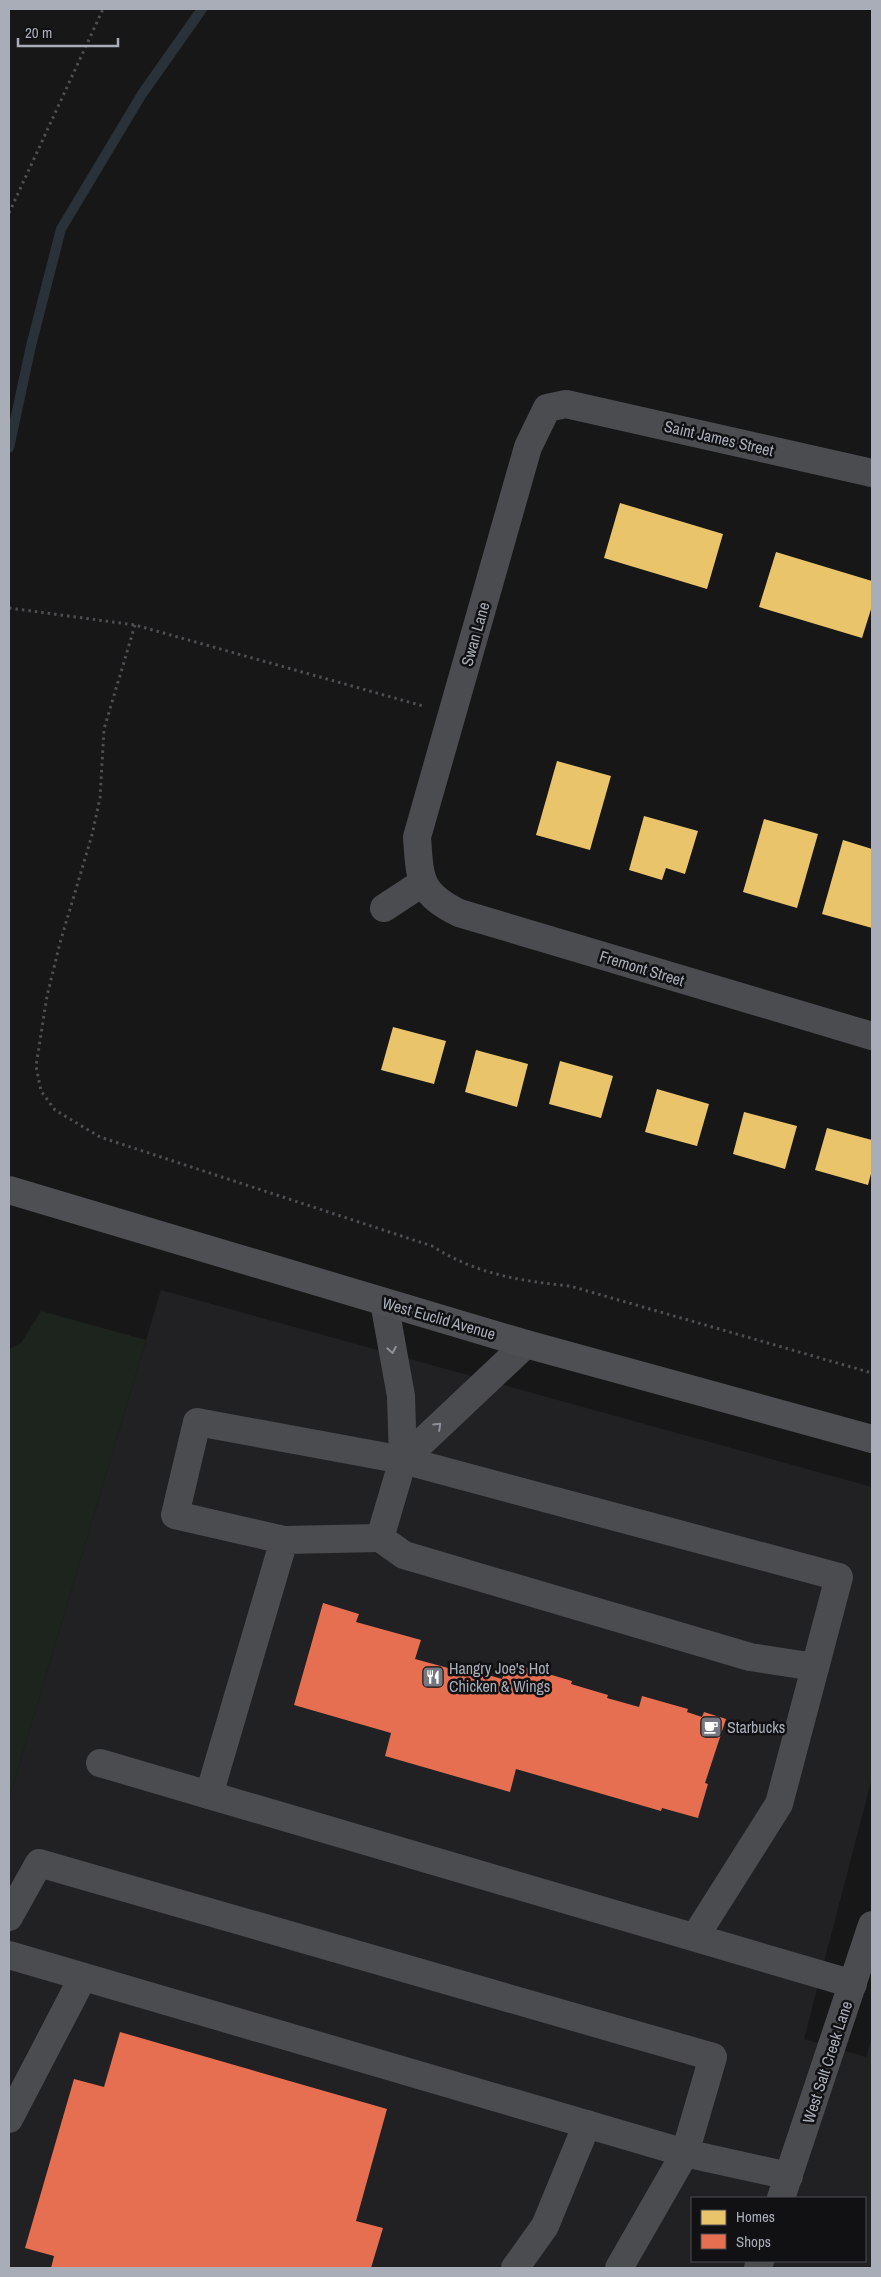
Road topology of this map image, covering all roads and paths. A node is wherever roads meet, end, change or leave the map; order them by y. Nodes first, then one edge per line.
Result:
1 (103, 9) edge
2 (9, 213) edge
3 (566, 404) joint
4 (871, 468) edge
5 (9, 608) edge
6 (136, 625) junction
7 (452, 714) junction
8 (422, 882) junction
9 (384, 908) dead end
10 (872, 1036) edge
11 (9, 1190) edge
12 (384, 1302) junction
13 (526, 1344) junction
14 (872, 1374) edge
15 (872, 1439) edge
16 (403, 1460) junction
17 (380, 1538) junction
18 (284, 1540) junction
19 (815, 1667) junction
20 (100, 1763) dead end
21 (209, 1795) junction
22 (9, 1917) edge
23 (695, 1937) junction
24 (870, 1939) edge
25 (9, 1955) edge
26 (83, 1977) junction
27 (853, 1984) junction
28 (9, 2119) edge
29 (587, 2124) junction
30 (686, 2153) junction
31 (785, 2187) edge
32 (515, 2268) edge
33 (619, 2268) edge

1 - 2 path
3 - 4 street, Saint James Street
3 - 7 street, Swan Lane
5 - 6 path
6 - 7 path
6 - 14 path
7 - 8 street, Swan Lane
8 - 9 street
8 - 10 street, Fremont Street
11 - 12 main road, West Euclid Avenue
12 - 13 main road, West Euclid Avenue
12 -> 16 street
13 - 15 main road, West Euclid Avenue
16 -> 13 street
16 - 17 street
16 - 18 street
16 - 19 street
17 - 18 street
17 - 19 street
18 - 21 street
19 - 23 street
20 - 21 street
21 - 23 street
22 - 30 street
23 - 27 street
24 - 27 street, West Salt Creek Lane
25 - 26 street
26 - 28 street
26 - 29 street
27 - 31 street, West Salt Creek Lane
29 - 30 street
29 - 32 street
30 - 31 street
30 - 33 street

